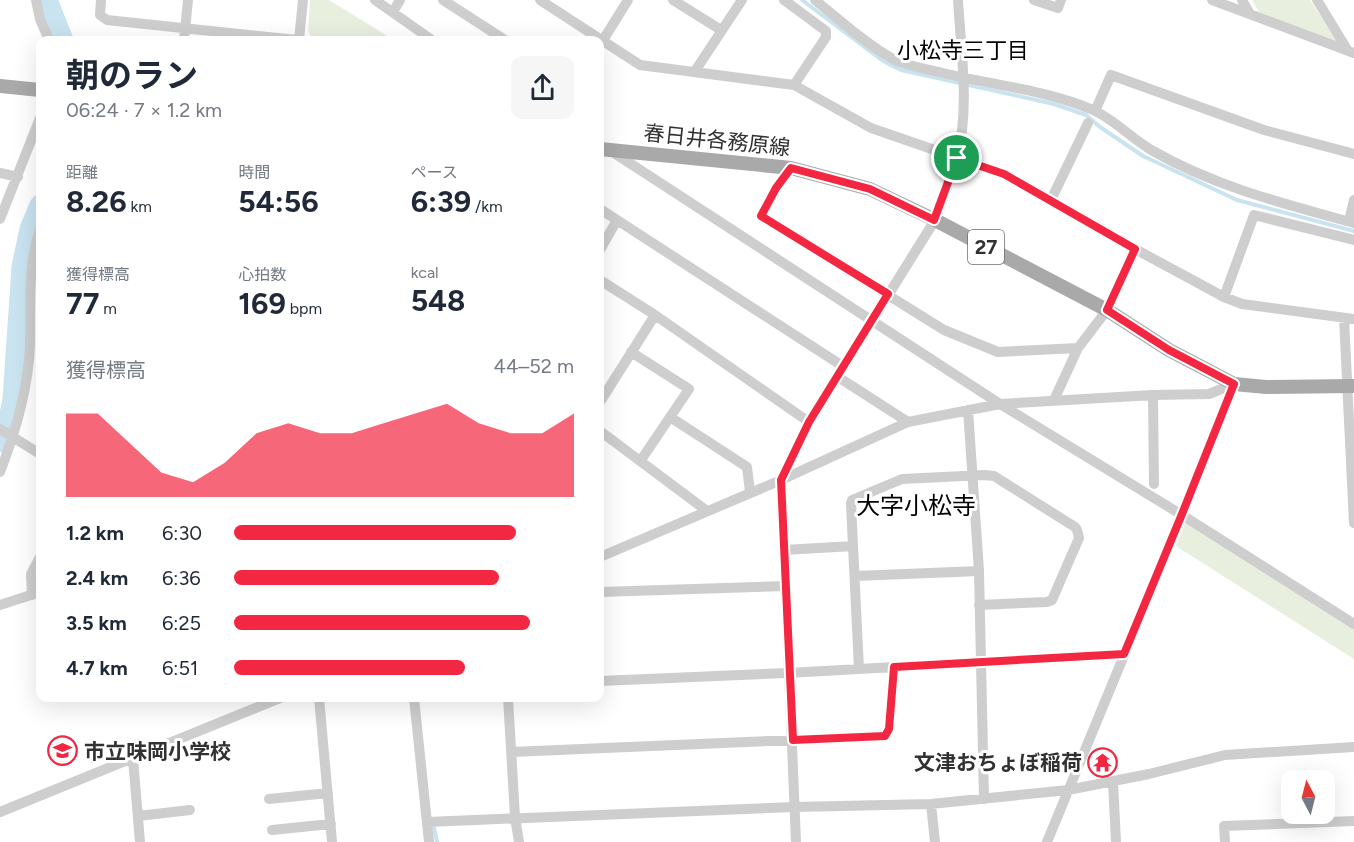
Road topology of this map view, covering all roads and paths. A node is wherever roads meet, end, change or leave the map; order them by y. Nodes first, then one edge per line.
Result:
1 (36, 0) edge
2 (101, 0) edge
3 (188, 0) edge
4 (303, 0) edge
5 (375, 0) edge
6 (400, 0) edge
7 (443, 0) edge
8 (540, 0) edge
9 (628, 0) edge
10 (673, 0) edge
11 (742, 0) edge
12 (784, 0) edge
13 (815, 0) edge
14 (958, 0) edge
15 (1034, 0) edge
16 (1061, 0) edge
17 (1212, 0) edge
18 (1242, 0) edge
19 (1317, 0) edge
20 (393, 12) junction
21 (1250, 14) junction
22 (720, 30) junction
23 (184, 35) edge
24 (47, 36) edge
25 (207, 36) edge
26 (298, 36) edge
27 (426, 36) edge
28 (499, 36) edge
29 (591, 36) edge
30 (604, 38) edge
31 (604, 45) edge
32 (1351, 52) edge
33 (695, 71) junction
34 (963, 78) junction
35 (794, 85) junction
36 (0, 86) edge
37 (36, 90) edge
38 (1095, 111) junction
39 (1088, 123) dead end
40 (36, 129) edge
41 (605, 149) edge
42 (1354, 154) edge
43 (957, 158) junction
44 (791, 168) junction
45 (0, 173) edge
46 (18, 177) junction
47 (1052, 200) junction
48 (1354, 200) edge
49 (604, 212) edge
50 (0, 219) edge
51 (617, 220) junction
52 (934, 220) junction
53 (1351, 222) edge
54 (1354, 240) edge
55 (604, 243) edge
56 (36, 247) edge
57 (1135, 249) junction
58 (604, 283) edge
59 (888, 294) junction
60 (1224, 297) junction
61 (1107, 310) junction
62 (655, 315) junction
63 (1349, 318) edge
64 (873, 320) junction
65 (1078, 348) junction
66 (631, 352) junction
67 (841, 372) junction
68 (1234, 384) junction
69 (1351, 387) edge
70 (1153, 395) junction
71 (604, 396) edge
72 (1054, 400) junction
73 (1000, 404) junction
74 (968, 410) junction
75 (670, 417) junction
76 (809, 422) junction
77 (908, 422) junction
78 (0, 429) edge
79 (604, 434) edge
80 (14, 437) junction
81 (36, 451) edge
82 (641, 460) junction
83 (0, 472) edge
84 (973, 475) junction
85 (781, 480) junction
86 (1154, 484) dead end
87 (750, 492) junction
88 (707, 510) junction
89 (1182, 514) junction
90 (1354, 523) edge
91 (853, 546) junction
92 (784, 550) junction
93 (604, 555) edge
94 (36, 565) edge
95 (979, 571) junction
96 (855, 576) junction
97 (785, 586) junction
98 (604, 592) edge
99 (36, 593) edge
100 (0, 605) edge
101 (979, 605) junction
102 (1354, 624) edge
103 (1124, 654) junction
104 (980, 662) junction
105 (894, 667) junction
106 (859, 669) junction
107 (788, 673) junction
108 (604, 681) edge
109 (270, 702) edge
110 (319, 702) edge
111 (414, 702) edge
112 (508, 702) edge
113 (793, 740) junction
114 (1354, 748) edge
115 (511, 752) junction
116 (133, 759) junction
117 (1113, 782) junction
118 (1068, 790) junction
119 (328, 793) junction
120 (269, 799) dead end
121 (984, 799) junction
122 (931, 804) junction
123 (794, 807) junction
124 (190, 810) dead end
125 (0, 812) edge
126 (138, 816) junction
127 (515, 817) junction
128 (1354, 821) edge
129 (427, 822) junction
130 (331, 824) junction
131 (272, 830) dead end
132 (140, 842) edge
133 (332, 842) edge
134 (429, 842) edge
135 (519, 842) edge
136 (796, 842) edge
137 (935, 842) edge
138 (1047, 842) edge
139 (1116, 842) edge
140 (1226, 842) edge

1 - 24 street
2 - 23 street
3 - 23 street
4 - 26 street
5 - 20 street
6 - 20 street
7 - 28 street
8 - 29 street
9 - 30 street
10 - 22 street
11 - 22 street
12 - 35 street
13 - 34 street
14 - 34 street
15 - 16 street
17 - 21 street
18 - 21 street
19 - 32 street
20 - 27 street
21 - 32 street
22 - 33 street
23 - 25 street
31 - 33 street
33 - 35 street
34 - 38 street
34 - 43 street
35 - 43 street
36 - 37 main road
38 - 42 street
38 - 53 street
39 - 47 street
40 - 46 street
41 - 44 main road, 春日井各務原線 / 27
41 - 64 street
43 - 47 street
43 - 52 street
44 - 52 main road, 春日井各務原線 / 27
44 - 59 street
45 - 46 street
46 - 50 street
47 - 57 street
48 - 53 street
49 - 51 street
51 - 55 street
51 - 67 street
52 - 59 street
52 - 61 main road, 春日井各務原線 / 27
54 - 60 street
56 - 80 street
57 - 60 street
57 - 61 street
58 - 62 street
59 - 64 street
59 - 65 street
60 - 63 street
61 - 65 street
61 - 68 main road, 春日井各務原線 / 27
62 - 66 street
62 - 76 street
63 - 69 street
64 - 67 street
64 - 73 street
65 - 72 street
66 - 71 street
66 - 75 street
67 - 76 street
67 - 77 street
68 - 69 main road, 春日井各務原線 / 27
68 - 70 street
68 - 89 street
69 - 90 street
70 - 72 street
70 - 86 street
72 - 73 street
73 - 74 street
73 - 89 street
74 - 77 street
74 - 84 street
75 - 82 street
75 - 87 street
76 - 85 street
77 - 85 street
78 - 80 street
79 - 82 street
80 - 81 street
80 - 83 street
82 - 88 street
84 - 91 street
84 - 95 street
84 - 101 street
85 - 87 street
85 - 92 street
87 - 88 street
88 - 93 street
89 - 102 street
89 - 103 street
91 - 92 street
91 - 96 street
92 - 97 street
94 - 99 street
95 - 96 street
95 - 101 street
96 - 106 street
97 - 98 street
97 - 107 street
99 - 100 street
101 - 104 street
103 - 104 street
103 - 118 street
104 - 105 street
104 - 121 street
105 - 106 street
105 - 113 street
106 - 107 street
107 - 108 street
107 - 113 street
109 - 116 street
110 - 119 street
111 - 129 street
112 - 115 street
113 - 115 street
113 - 123 street
114 - 117 street
115 - 127 street
116 - 125 street
116 - 126 street
117 - 118 street
117 - 139 street
118 - 121 street
118 - 138 street
119 - 120 street
119 - 130 street
121 - 122 street
122 - 123 street
122 - 137 street
123 - 127 street
123 - 136 street
124 - 126 street
126 - 132 street
127 - 129 street
127 - 135 street
128 - 140 street
129 - 134 street
130 - 131 street
130 - 133 street

